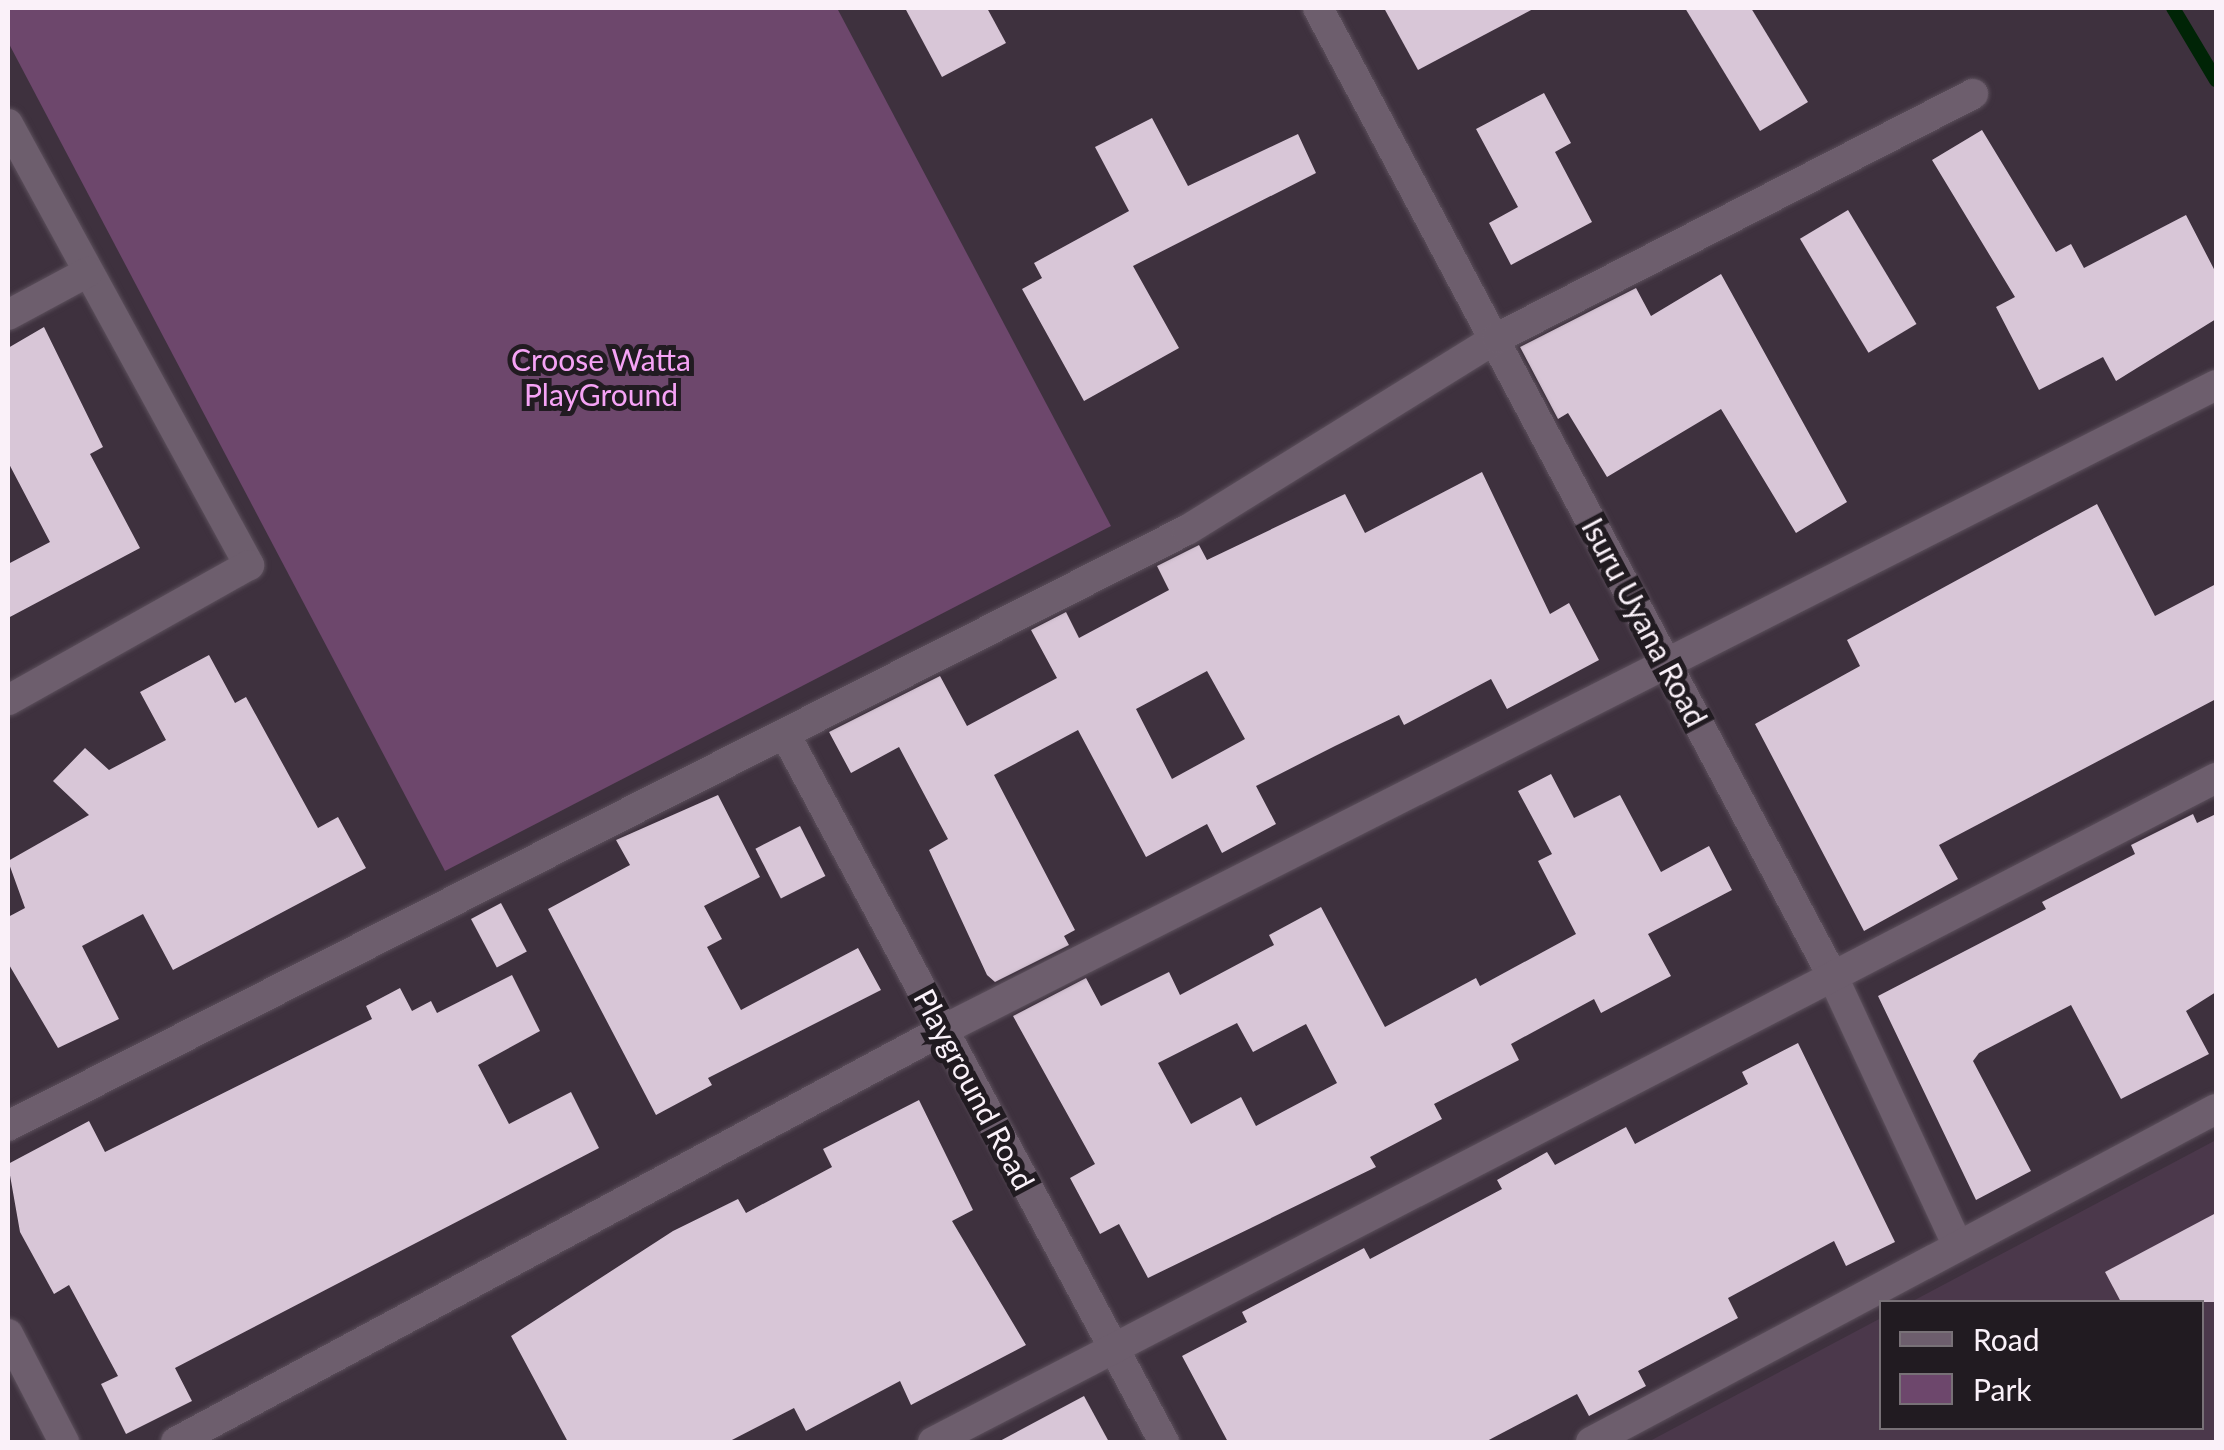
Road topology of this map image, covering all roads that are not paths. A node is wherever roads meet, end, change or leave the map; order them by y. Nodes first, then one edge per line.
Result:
1 (1326, 10) edge
2 (1973, 94) dead end
3 (8, 124) edge
4 (88, 272) junction
5 (8, 315) edge
6 (1497, 338) junction
7 (2216, 386) edge
8 (1668, 665) junction
9 (8, 700) edge
10 (785, 734) junction
11 (2216, 778) edge
12 (1833, 976) junction
13 (943, 1030) junction
14 (2216, 1108) edge
15 (8, 1126) edge
16 (1957, 1244) junction
17 (8, 1334) edge
18 (1114, 1349) junction
19 (64, 1442) edge
20 (176, 1442) edge
21 (933, 1442) edge
22 (1164, 1442) edge
23 (1591, 1442) edge

1 - 6 street, Isuru Uyana Road
2 - 6 street
3 - 4 street
4 - 5 street
4 - 9 street
6 - 8 street, Isuru Uyana Road
6 - 10 street
7 - 8 street
8 - 12 street, Isuru Uyana Road
8 - 13 street
10 - 13 street, Playground Road
10 - 15 street
11 - 12 street
12 - 16 street, Isuru Uyana Road
12 - 18 street
13 - 18 street, Playground Road
13 - 20 street
14 - 16 street
16 - 23 street
17 - 19 street
18 - 21 street
18 - 22 street, Playground Road

